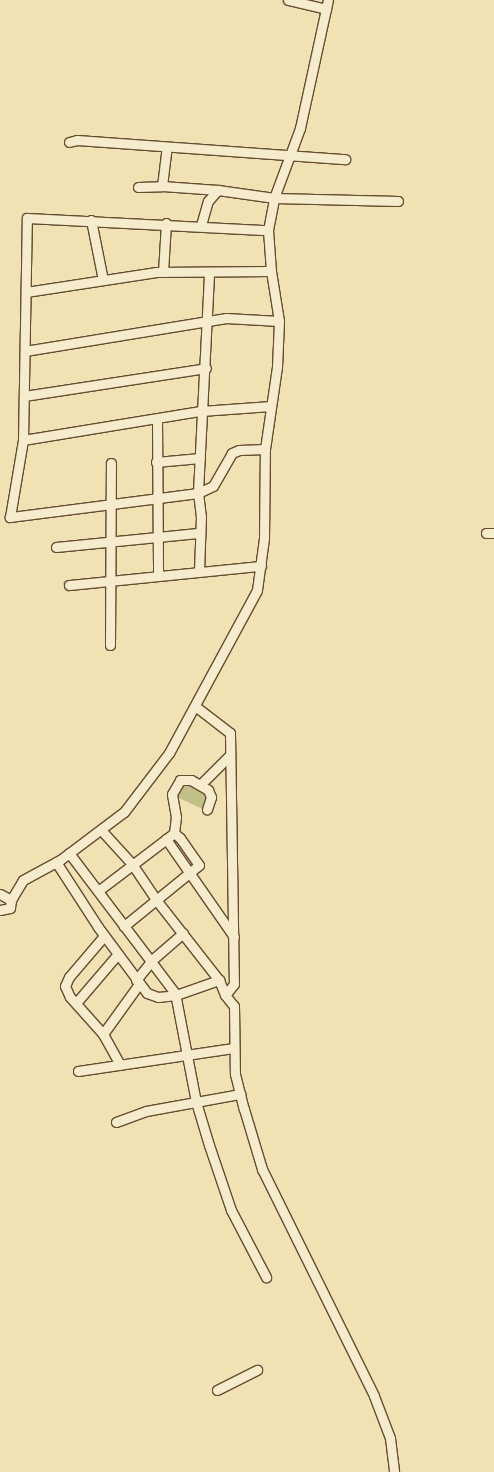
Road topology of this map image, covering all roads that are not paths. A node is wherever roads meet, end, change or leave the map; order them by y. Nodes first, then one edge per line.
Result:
1 (288, 0) edge
2 (327, 4) edge
3 (69, 142) dead end
4 (167, 147) junction
5 (291, 156) junction
6 (345, 159) dead end
7 (162, 186) junction
8 (138, 187) dead end
9 (218, 190) junction
10 (274, 198) junction
11 (398, 201) dead end
12 (91, 220) junction
13 (166, 223) junction
14 (201, 225) junction
15 (268, 230) junction
16 (163, 272) junction
17 (208, 272) junction
18 (271, 272) junction
19 (103, 280) junction
20 (26, 292) junction
21 (208, 321) junction
22 (279, 321) junction
23 (25, 351) junction
24 (206, 368) junction
25 (24, 396) junction
26 (271, 406) junction
27 (201, 411) junction
28 (157, 420) junction
29 (23, 440) junction
30 (265, 449) junction
31 (200, 458) junction
32 (156, 462) junction
33 (111, 463) dead end
34 (198, 492) junction
35 (156, 499) junction
36 (110, 504) junction
37 (200, 533) junction
38 (156, 537) junction
39 (110, 542) junction
40 (56, 547) dead end
41 (261, 566) junction
42 (199, 571) junction
43 (158, 576) junction
44 (110, 582) junction
45 (69, 585) dead end
46 (110, 645) dead end
47 (195, 706) junction
48 (229, 756) junction
49 (200, 785) junction
50 (207, 809) dead end
51 (102, 831) junction
52 (174, 833) junction
53 (166, 839) junction
54 (69, 853) junction
55 (56, 862) junction
56 (132, 864) junction
57 (189, 874) junction
58 (98, 890) junction
59 (0, 894) edge
60 (11, 900) junction
61 (156, 901) junction
62 (0, 910) edge
63 (124, 926) junction
64 (183, 933) junction
65 (104, 936) junction
66 (234, 937) junction
67 (118, 955) junction
68 (152, 960) junction
69 (219, 980) junction
70 (138, 982) junction
71 (176, 995) junction
72 (225, 995) junction
73 (76, 1003) junction
74 (103, 1034) junction
75 (233, 1048) junction
76 (188, 1054) junction
77 (120, 1065) junction
78 (78, 1071) dead end
79 (240, 1094) junction
80 (196, 1102) junction
81 (116, 1122) dead end
82 (266, 1278) dead end
83 (257, 1370) dead end
84 (217, 1390) dead end
85 (394, 1472) edge

1 - 2 street
2 - 5 street
3 - 4 street
4 - 5 street
4 - 7 street
5 - 6 street
5 - 10 street
7 - 8 street
7 - 9 street
9 - 10 street
9 - 14 street
10 - 11 street
10 - 15 street
12 - 13 street
12 - 19 street
12 - 20 street
13 - 14 street
13 - 16 street
14 - 15 street
15 - 18 street
16 - 17 street
16 - 19 street
17 - 18 street
17 - 21 street
18 - 22 street
19 - 20 street
20 - 23 street
21 - 22 street
21 - 23 street
21 - 24 street
22 - 26 street
23 - 25 street
24 - 25 street
24 - 27 street
25 - 29 street
26 - 27 street
26 - 30 street
27 - 28 street
27 - 31 street
28 - 29 street
28 - 32 street
29 - 36 street
30 - 34 street
30 - 41 street
31 - 32 street
31 - 34 street
32 - 35 street
33 - 36 street
34 - 35 street
34 - 37 street
35 - 36 street
35 - 38 street
36 - 39 street
37 - 38 street
37 - 42 street
38 - 39 street
38 - 43 street
39 - 40 street
39 - 44 street
41 - 42 street
41 - 47 street
42 - 43 street
43 - 44 street
44 - 45 street
44 - 46 street
47 - 48 street
47 - 51 street
48 - 49 street
48 - 66 street
49 - 50 street
49 - 52 street
51 - 54 street
51 - 56 street
52 - 53 street
52 - 57 street
53 - 56 street
53 - 57 street
54 - 55 street
54 - 58 street
55 - 60 street
55 - 65 street
56 - 58 street
56 - 61 street
57 - 61 street
57 - 66 street
58 - 63 street
59 - 60 street
60 - 62 street
61 - 63 street
61 - 64 street
63 - 68 street
64 - 68 street
64 - 69 street
65 - 67 street
65 - 73 street
66 - 72 street
67 - 70 street
67 - 73 street
68 - 70 street
68 - 71 street
69 - 71 street
69 - 72 street
70 - 71 street
70 - 74 street
71 - 76 street
72 - 75 street
73 - 74 street
74 - 77 street
75 - 76 street
75 - 79 street
76 - 77 street
76 - 80 street
77 - 78 street
79 - 80 street
79 - 85 street
80 - 81 street
80 - 82 street
83 - 84 street

